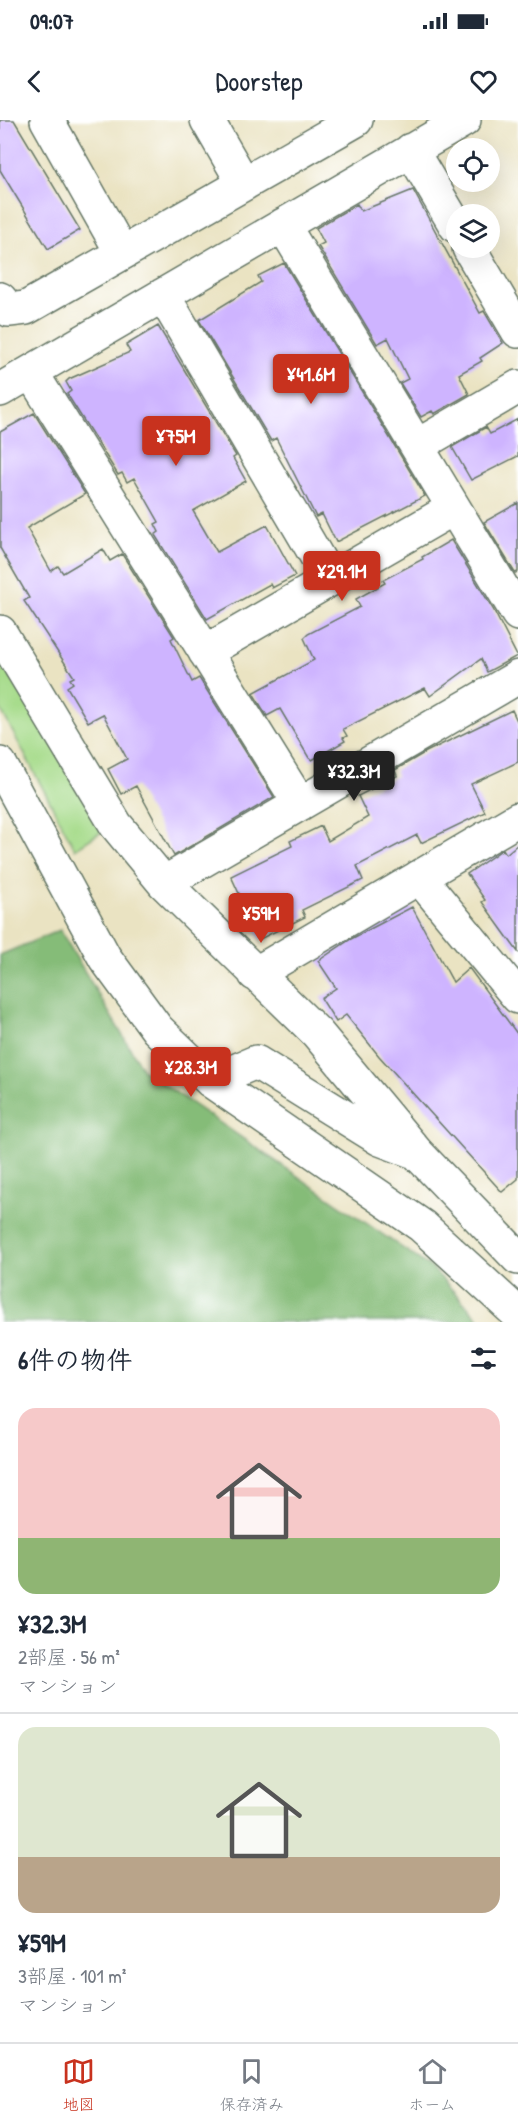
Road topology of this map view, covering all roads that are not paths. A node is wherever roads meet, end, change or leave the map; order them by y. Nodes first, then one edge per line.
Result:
1 (47, 120) edge
2 (207, 120) edge
3 (356, 120) edge
4 (464, 120) edge
5 (411, 150) junction
6 (244, 184) junction
7 (446, 209) edge
8 (284, 225) junction
9 (122, 253) junction
10 (476, 258) edge
11 (163, 295) junction
12 (0, 299) edge
13 (513, 313) edge
14 (31, 372) junction
15 (518, 387) edge
16 (0, 390) edge
17 (417, 446) junction
18 (454, 508) junction
19 (330, 579) junction
20 (518, 614) edge
21 (0, 632) edge
22 (206, 652) junction
23 (518, 677) edge
24 (0, 764) edge
25 (300, 804) junction
26 (518, 819) edge
27 (419, 877) junction
28 (164, 883) junction
29 (255, 974) junction
30 (518, 997) edge
31 (211, 1081) junction
32 (417, 1153) junction
33 (518, 1258) edge
34 (518, 1314) edge

1 - 9 street
2 - 6 street
3 - 6 street
4 - 5 street
5 - 7 street
5 - 8 street
6 - 9 street
8 - 11 street
8 - 17 street
9 - 12 street
10 - 13 street
11 - 14 street
11 - 19 street
14 - 16 street
14 - 22 street
15 - 17 street
17 - 18 street
18 - 19 street
18 - 20 street
19 - 22 street
21 - 28 street
22 - 25 street
23 - 25 street
24 - 31 street
25 - 28 street
26 - 27 street
27 - 29 street
27 - 30 street
28 - 29 street
29 - 32 street
31 - 32 street
31 - 34 street
32 - 33 street

